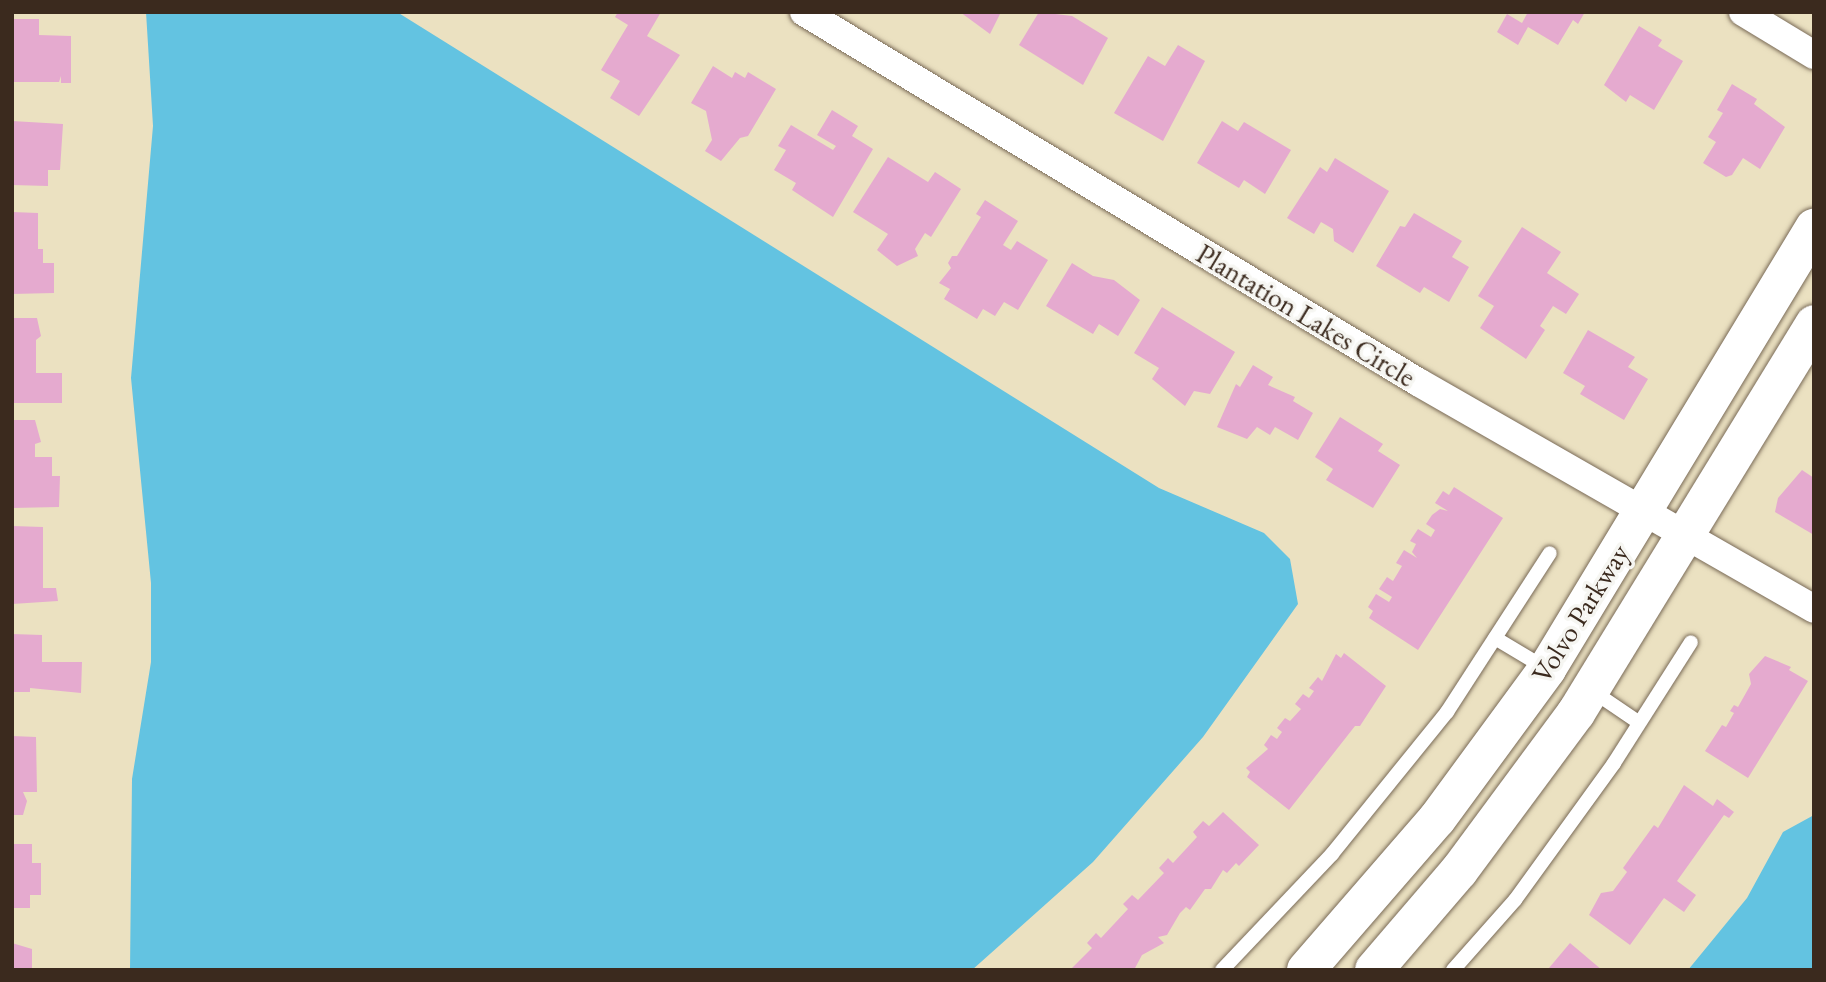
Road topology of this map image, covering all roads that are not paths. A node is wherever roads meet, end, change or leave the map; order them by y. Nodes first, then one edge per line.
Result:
1 (804, 12) edge
2 (1743, 12) edge
3 (1814, 55) edge
4 (1814, 228) edge
5 (1814, 324) edge
6 (1643, 512) junction
7 (1687, 536) junction
8 (1550, 553) dead end
9 (1814, 609) edge
10 (1495, 638) junction
11 (1691, 642) dead end
12 (1546, 669) junction
13 (1591, 690) junction
14 (1638, 722) junction
15 (1222, 970) edge
16 (1306, 970) edge
17 (1374, 970) edge
18 (1453, 970) edge

1 - 6 street, Plantation Lakes Circle
2 - 3 street
4 - 6 main road, Volvo Parkway
5 - 7 main road, Volvo Parkway
6 - 7 street, Plantation Lakes Circle
6 - 12 main road, Volvo Parkway
7 - 9 street, Plantation Lakes Circle
7 - 13 main road, Volvo Parkway
8 - 10 lane
10 - 12 lane
10 - 15 lane
11 - 14 lane
12 - 16 main road, Volvo Parkway
13 - 14 lane
13 - 17 main road, Volvo Parkway
14 - 18 lane

